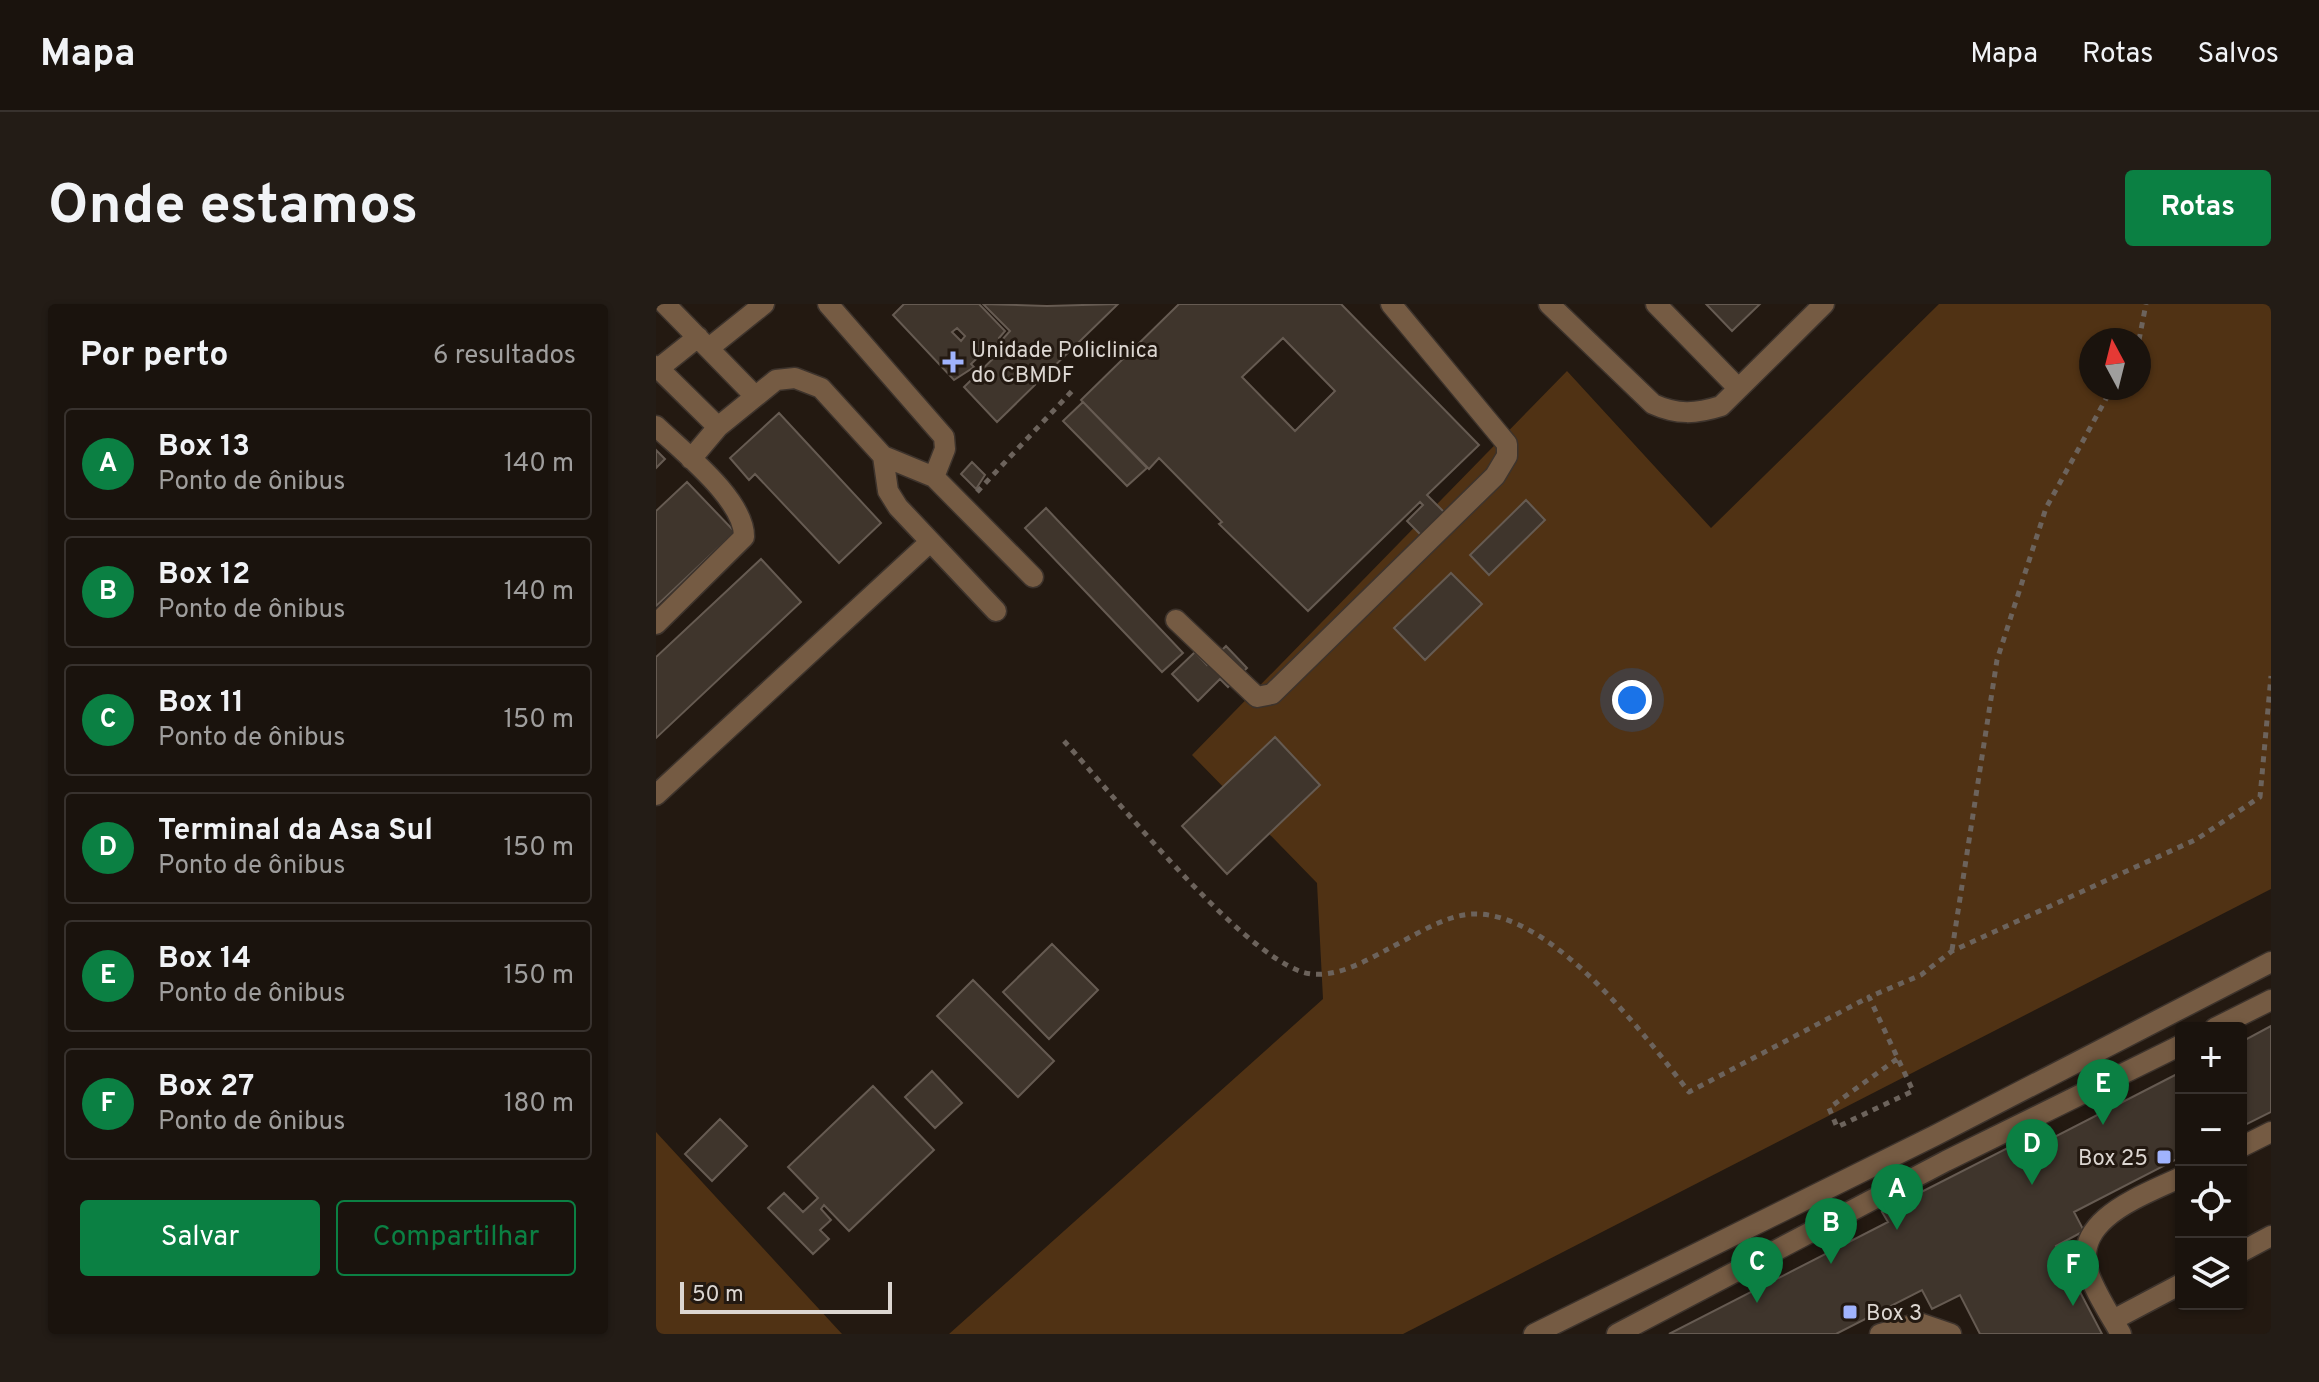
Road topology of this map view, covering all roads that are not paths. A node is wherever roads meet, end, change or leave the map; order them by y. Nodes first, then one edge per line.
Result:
1 (665, 304) edge
2 (764, 304) edge
3 (828, 304) edge
4 (1391, 304) edge
5 (1549, 304) edge
6 (1656, 304) edge
7 (1824, 304) edge
8 (704, 343) junction
9 (657, 368) edge
10 (1738, 388) junction
11 (754, 395) junction
12 (656, 426) edge
13 (718, 427) junction
14 (883, 456) junction
15 (691, 459) junction
16 (934, 477) junction
17 (930, 542) junction
18 (1033, 577) dead end
19 (996, 611) dead end
20 (1176, 620) dead end
21 (656, 624) edge
22 (656, 795) edge
23 (2271, 962) edge
24 (2271, 1000) edge
25 (2227, 1022) edge
26 (2175, 1048) edge
27 (2271, 1132) edge
28 (2247, 1144) edge
29 (2175, 1180) edge
30 (2271, 1236) edge
31 (2247, 1249) edge
32 (2175, 1288) edge
33 (2117, 1327) edge
34 (1534, 1334) edge
35 (1617, 1334) edge
36 (1880, 1334) edge
37 (1951, 1334) edge

1 - 8 street
2 - 8 street
3 - 16 street
4 - 20 street
5 - 10 street
6 - 10 street
7 - 10 street
8 - 9 street
8 - 11 street
9 - 13 street
11 - 13 street
11 - 14 street
12 - 15 street
13 - 15 street
14 - 16 street
14 - 17 street
15 - 21 street
16 - 18 street
17 - 19 street
17 - 22 street
23 - 34 street
24 - 25 street
26 - 35 street
27 - 28 street
29 - 33 street
30 - 31 street
32 - 33 street
36 - 37 street

